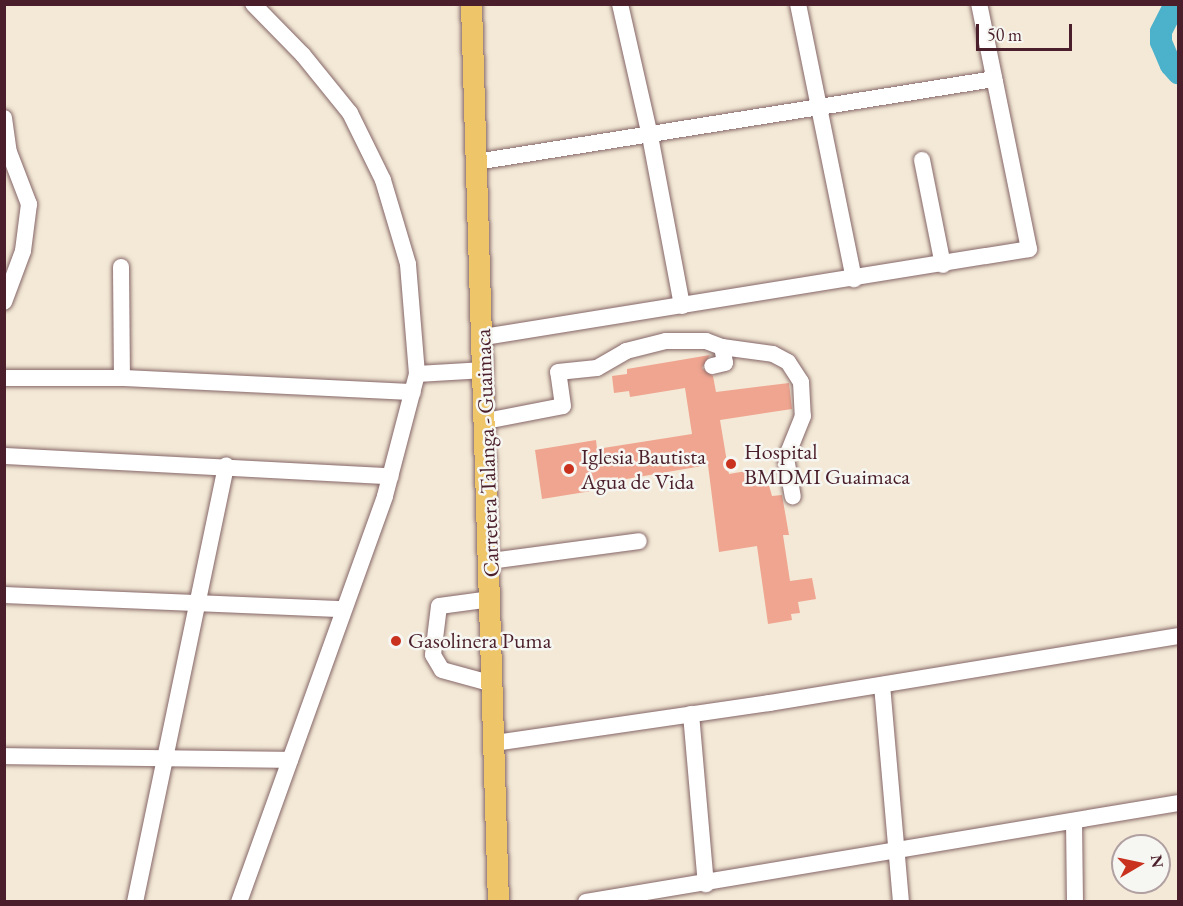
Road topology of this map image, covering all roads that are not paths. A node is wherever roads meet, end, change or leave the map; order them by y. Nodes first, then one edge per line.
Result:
1 (253, 4) edge
2 (471, 4) edge
3 (620, 4) edge
4 (798, 4) edge
5 (979, 4) edge
6 (993, 79) junction
7 (818, 107) junction
8 (4, 118) edge
9 (650, 136) junction
10 (7, 147) edge
11 (922, 160) dead end
12 (476, 162) junction
13 (943, 265) junction
14 (121, 267) dead end
15 (854, 279) junction
16 (4, 302) edge
17 (682, 306) junction
18 (484, 337) junction
19 (722, 347) junction
20 (712, 366) dead end
21 (484, 370) junction
22 (417, 374) junction
23 (4, 378) edge
24 (122, 378) junction
25 (413, 392) junction
26 (486, 421) junction
27 (4, 456) edge
28 (226, 465) junction
29 (390, 476) junction
30 (793, 496) dead end
31 (639, 541) dead end
32 (490, 561) junction
33 (4, 595) edge
34 (491, 599) junction
35 (200, 602) junction
36 (344, 609) junction
37 (1179, 636) edge
38 (493, 684) junction
39 (882, 685) junction
40 (691, 714) junction
41 (495, 743) junction
42 (4, 756) edge
43 (165, 757) junction
44 (290, 760) junction
45 (1179, 803) edge
46 (1074, 821) junction
47 (897, 853) junction
48 (706, 884) junction
49 (135, 902) edge
50 (239, 902) edge
51 (498, 902) edge
52 (586, 902) edge
53 (901, 902) edge
54 (1075, 902) edge

1 - 22 street
2 - 12 main road, Carretera Talanga - Guaimaca
3 - 9 street
4 - 7 street
5 - 6 street
6 - 7 street
6 - 13 street
7 - 9 street
7 - 15 street
8 - 10 street
9 - 12 street
9 - 17 street
10 - 16 street
11 - 13 street
12 - 18 main road, Carretera Talanga - Guaimaca
13 - 15 street
14 - 24 street
15 - 17 street
17 - 18 street
18 - 21 main road, Carretera Talanga - Guaimaca
19 - 20 street
19 - 26 street
19 - 30 street
21 - 22 street
21 - 26 main road, Carretera Talanga - Guaimaca
22 - 25 street
23 - 24 street
24 - 25 street
25 - 29 street
26 - 32 main road, Carretera Talanga - Guaimaca
27 - 28 street
28 - 29 street
28 - 35 street
29 - 36 street
31 - 32 street
32 - 34 main road, Carretera Talanga - Guaimaca
33 - 35 street
34 - 38 main road, Carretera Talanga - Guaimaca
34 - 38 street
35 - 36 street
35 - 43 street
36 - 44 street
37 - 39 street
38 - 41 main road, Carretera Talanga - Guaimaca
39 - 40 street
39 - 47 street
40 - 41 street
40 - 48 street
41 - 51 main road, Carretera Talanga - Guaimaca
42 - 43 street
43 - 44 street
43 - 49 street
44 - 50 street
45 - 46 street
46 - 47 street
46 - 54 street
47 - 48 street
47 - 53 street
48 - 52 street

